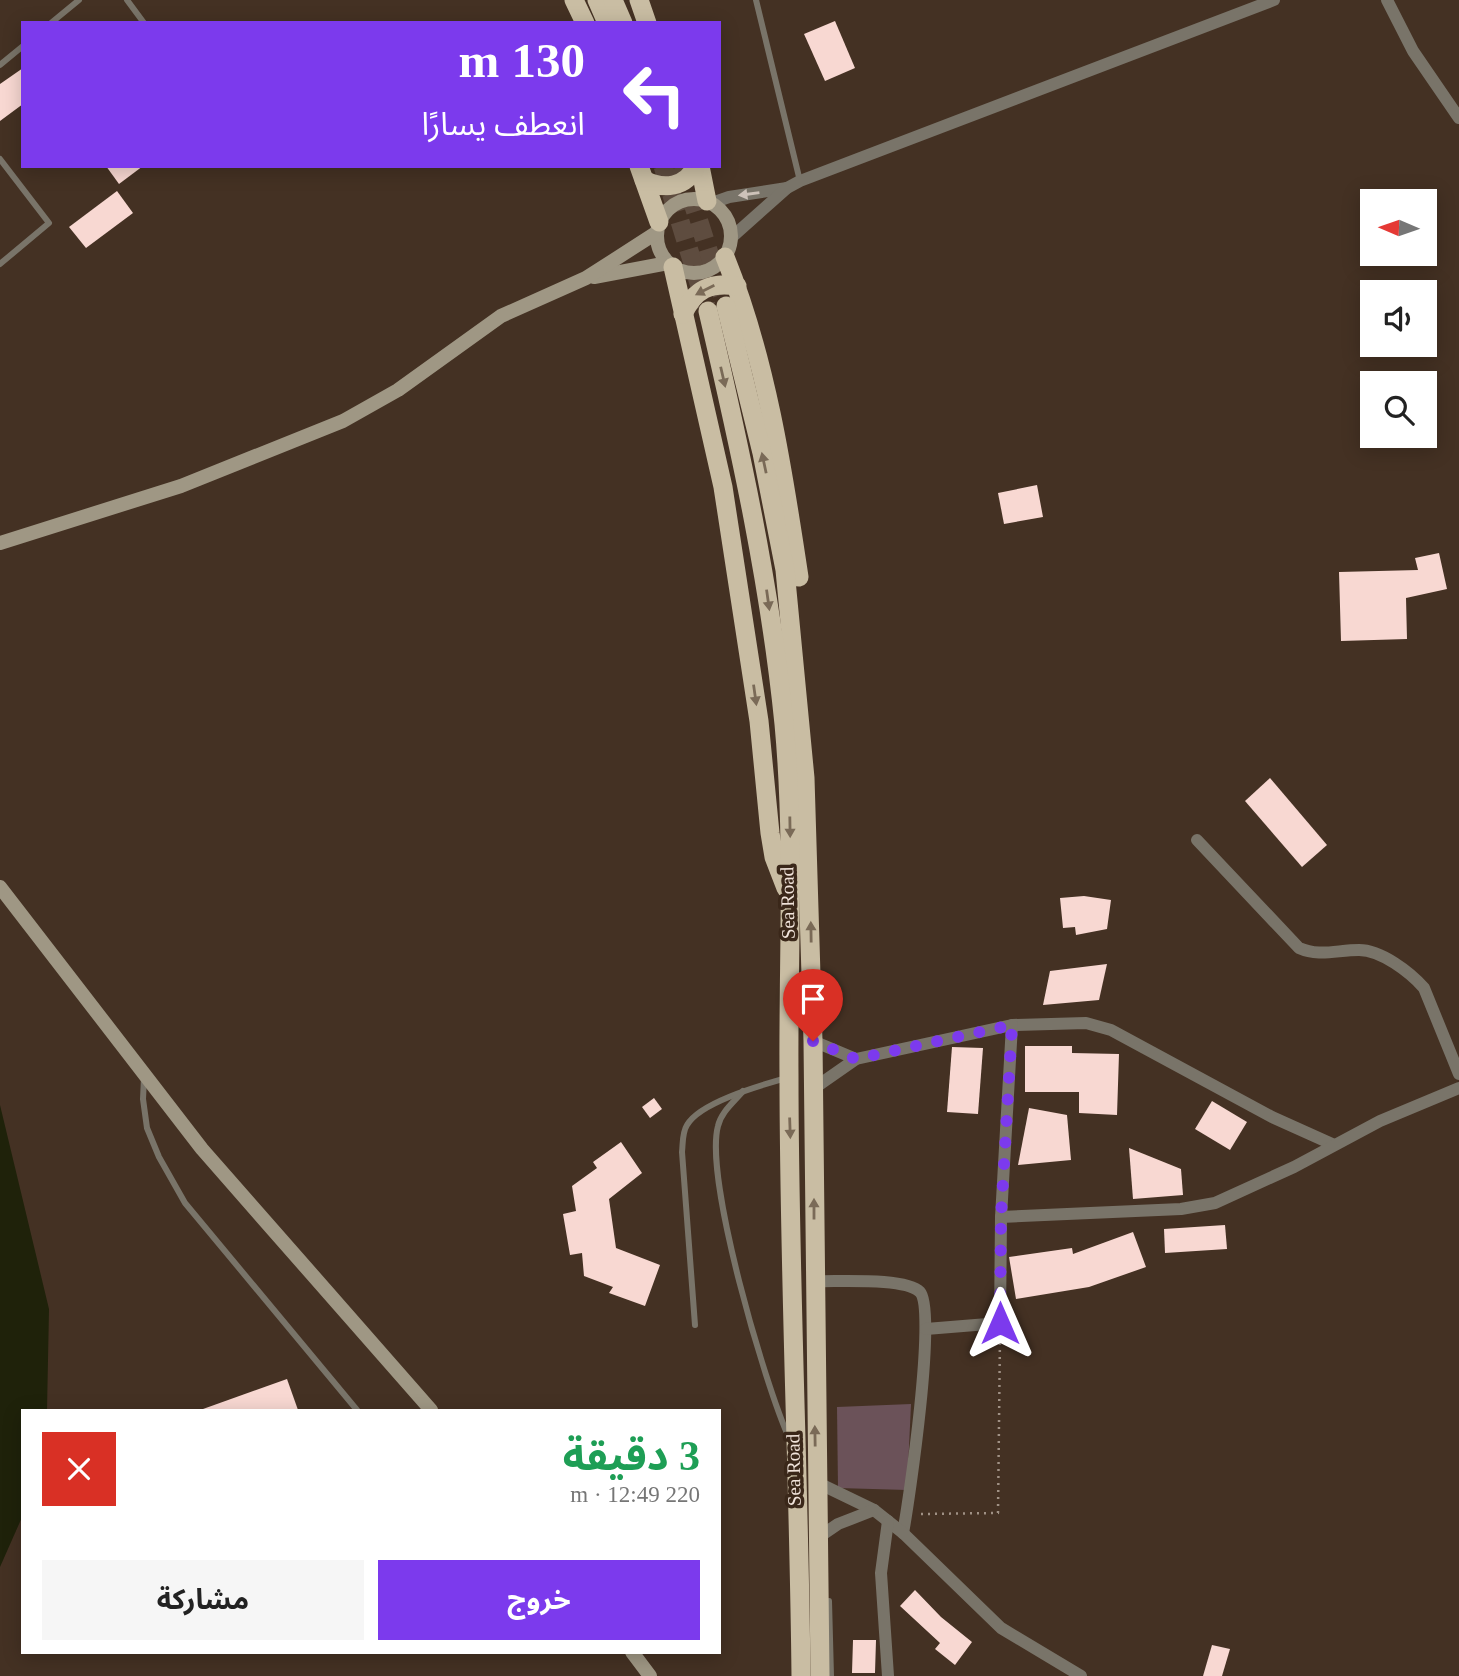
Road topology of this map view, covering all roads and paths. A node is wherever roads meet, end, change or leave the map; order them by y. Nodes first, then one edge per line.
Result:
1 (79, 0) edge
2 (127, 0) edge
3 (574, 0) edge
4 (597, 0) edge
5 (613, 0) edge
6 (639, 0) edge
7 (756, 0) edge
8 (1274, 0) edge
9 (1387, 0) edge
10 (53, 21) edge
11 (143, 21) edge
12 (584, 21) edge
13 (606, 21) edge
14 (622, 21) edge
15 (646, 21) edge
16 (21, 48) edge
17 (0, 65) edge
18 (1459, 118) edge
19 (0, 159) edge
20 (696, 168) edge
21 (699, 168) edge
22 (642, 173) edge
23 (800, 181) junction
24 (787, 188) junction
25 (709, 202) junction
26 (658, 227) junction
27 (732, 237) junction
28 (725, 257) junction
29 (0, 264) edge
30 (670, 265) junction
31 (586, 278) junction
32 (737, 286) junction
33 (684, 314) junction
34 (0, 543) edge
35 (808, 839) junction
36 (1198, 840) dead end
37 (0, 887) edge
38 (792, 903) junction
39 (1012, 1025) junction
40 (813, 1041) junction
41 (856, 1059) junction
42 (1459, 1074) edge
43 (144, 1076) junction
44 (789, 1077) junction
45 (1459, 1088) edge
46 (813, 1089) junction
47 (743, 1091) junction
48 (1332, 1144) junction
49 (1001, 1217) junction
50 (814, 1281) junction
51 (1000, 1323) junction
52 (695, 1325) dead end
53 (926, 1329) junction
54 (356, 1409) edge
55 (430, 1409) edge
56 (799, 1459) junction
57 (816, 1482) junction
58 (874, 1510) junction
59 (907, 1514) junction
60 (888, 1521) junction
61 (903, 1533) junction
62 (821, 1535) junction
63 (828, 1583) dead end
64 (828, 1597) dead end
65 (634, 1654) edge
66 (650, 1676) edge
67 (801, 1676) edge
68 (820, 1676) edge
69 (831, 1676) edge
70 (888, 1676) edge
71 (1081, 1676) edge

1 - 10 lane
2 - 11 lane
3 - 12 highway
4 - 13 highway
5 - 14 highway
6 - 15 highway
7 - 23 lane
8 - 23 street
9 - 18 street
16 - 17 lane
19 - 29 lane
20 - 22 highway
21 - 25 highway
22 - 26 highway
23 - 24 street
24 -> 25 street
24 - 27 street
25 - 26 main road
25 - 27 main road
26 - 30 main road
26 - 31 main road
27 - 28 main road
28 - 30 main road
28 - 32 highway
30 - 31 main road
30 - 33 highway
31 - 34 main road
32 -> 33 highway
32 - 35 highway
33 -> 38 highway
35 -> 38 highway, Sea Road
40 -> 35 highway, Sea Road
36 - 42 street
37 - 43 main road
38 - 44 highway, Sea Road
39 - 41 street
39 - 48 street
39 - 49 street
40 - 41 street
40 - 46 highway, Sea Road
41 - 46 street
43 - 54 lane
43 - 55 main road
44 - 47 lane
44 -> 56 highway, Sea Road
45 - 48 street
50 -> 46 highway, Sea Road
47 - 52 lane
47 - 56 lane
48 - 49 street
49 - 51 street
50 - 53 street
57 -> 50 highway, Sea Road
51 - 53 street
51 - 59 path
53 - 59 street
56 - 67 highway, Sea Road
57 - 58 street
57 - 62 highway, Sea Road
58 - 60 street
58 - 62 street
59 - 61 street
60 - 61 street
60 - 70 street
61 - 71 street
62 - 63 lane
62 - 68 highway, Sea Road
64 - 69 lane
65 - 66 main road

